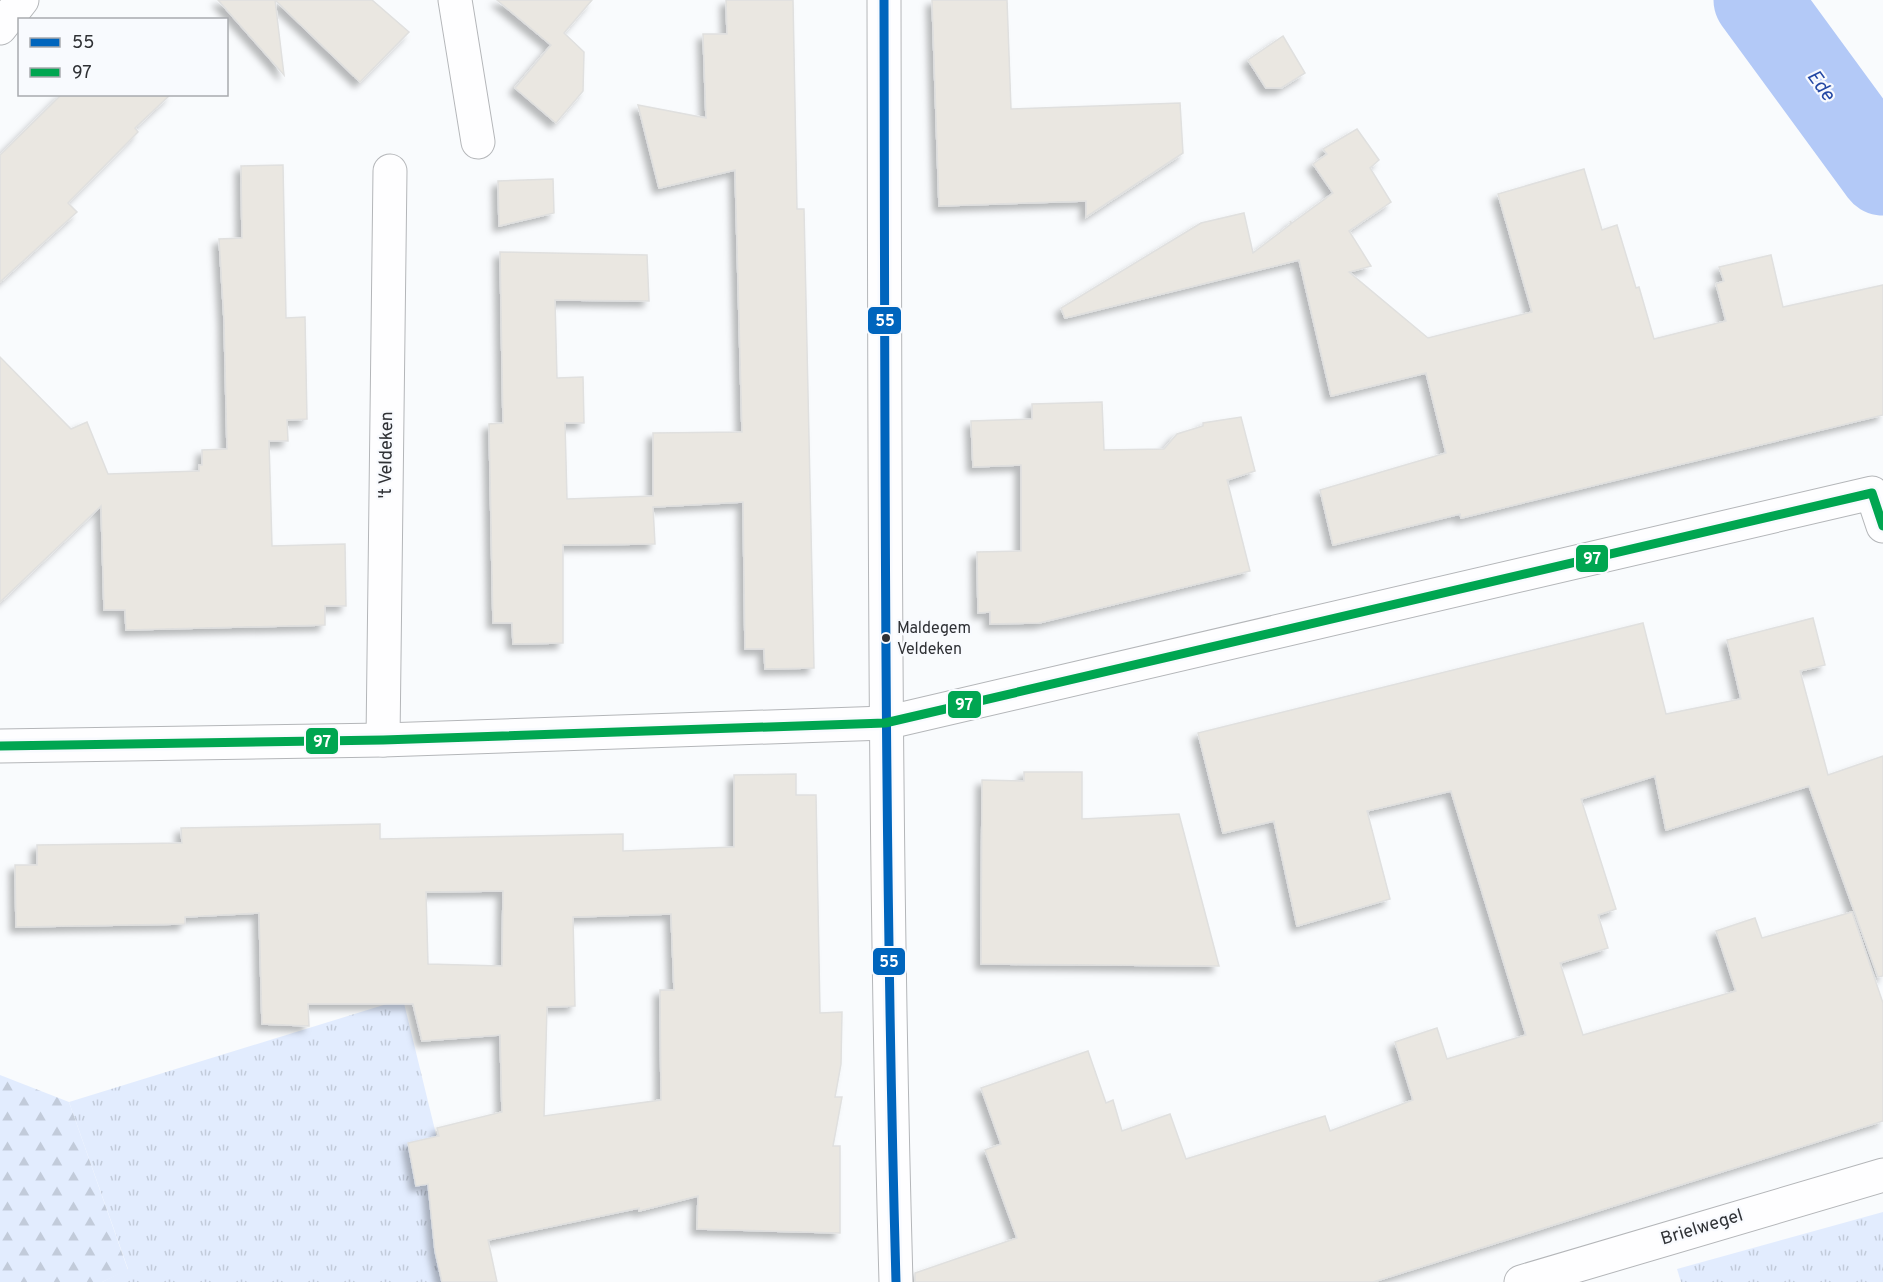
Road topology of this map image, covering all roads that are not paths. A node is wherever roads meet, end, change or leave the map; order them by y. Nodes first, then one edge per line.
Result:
1 (22, 0) edge
2 (455, 0) edge
3 (884, 0) edge
4 (0, 28) edge
5 (478, 142) dead end
6 (390, 171) dead end
7 (1883, 526) edge
8 (885, 723) junction
9 (383, 740) junction
10 (0, 746) edge
11 (1883, 1175) edge
12 (896, 1282) edge
13 (1521, 1282) edge

1 - 4 street
2 - 5 street
3 - 8 street
6 - 9 street, 't Veldeken
7 - 8 street
8 - 9 street
8 - 12 street
9 - 10 street
11 - 13 street, Brielwegel

